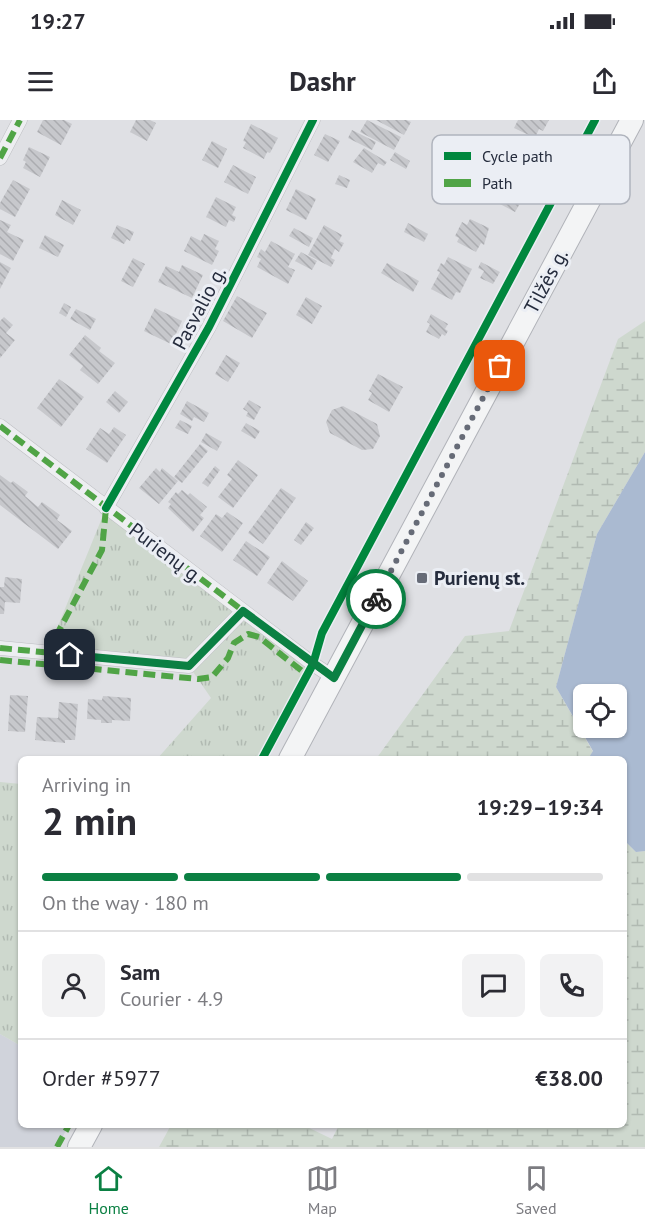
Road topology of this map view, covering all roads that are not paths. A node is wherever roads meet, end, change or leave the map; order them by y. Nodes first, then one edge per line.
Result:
1 (20, 120) edge
2 (313, 120) edge
3 (632, 120) edge
4 (624, 135) edge
5 (0, 158) edge
6 (587, 204) edge
7 (0, 426) edge
8 (106, 508) junction
9 (243, 611) junction
10 (0, 648) edge
11 (334, 678) junction
12 (292, 756) edge
13 (89, 1128) edge
14 (79, 1147) edge

1 - 5 street
2 - 8 street, Pasvalio g.
3 - 4 highway, Tilžės g.
6 - 11 highway, Tilžės g.
7 - 8 street, Purienų g.
8 - 9 street, Purienų g.
9 - 10 street
9 - 11 street, Purienų g.
11 - 12 highway, Tilžės g.
13 - 14 highway

